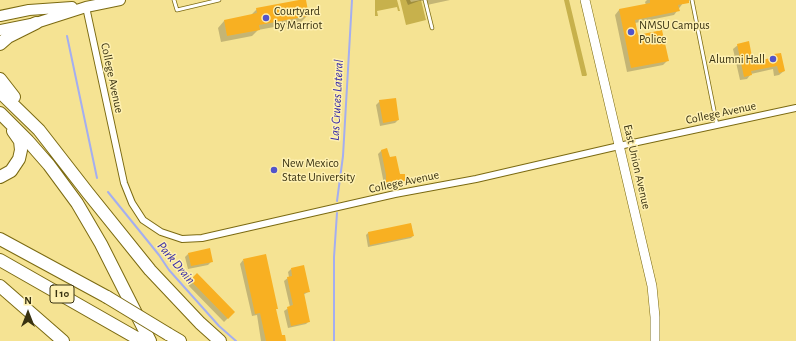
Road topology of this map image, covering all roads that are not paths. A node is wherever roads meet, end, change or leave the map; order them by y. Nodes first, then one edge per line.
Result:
1 (120, 0) edge
2 (174, 0) edge
3 (219, 0) edge
4 (425, 0) edge
5 (585, 0) edge
6 (692, 0) edge
7 (89, 4) edge
8 (0, 16) edge
9 (36, 23) junction
10 (432, 28) dead end
11 (0, 30) edge
12 (0, 44) edge
13 (0, 79) edge
14 (0, 92) edge
15 (796, 108) edge
16 (0, 113) edge
17 (717, 125) junction
18 (39, 130) junction
19 (619, 146) junction
20 (0, 177) edge
21 (0, 239) edge
22 (0, 260) edge
23 (0, 286) edge
24 (63, 341) edge
25 (142, 341) edge
26 (150, 341) edge
27 (180, 341) edge
28 (220, 341) edge
29 (655, 341) edge

1 - 7 main road
2 - 3 lane
4 - 10 lane
5 - 19 street, East Union Avenue
6 - 17 lane
7 - 8 main road
7 - 9 main road
7 - 19 street, College Avenue
9 - 11 main road
9 - 12 highway
13 - 18 highway
14 - 18 highway
15 - 17 street, College Avenue
16 - 20 highway
16 - 26 highway
17 - 19 street, College Avenue
18 - 28 highway
19 - 29 street, East Union Avenue
21 - 27 highway, I 10, bridge
22 - 25 highway, I 10
23 - 24 highway

